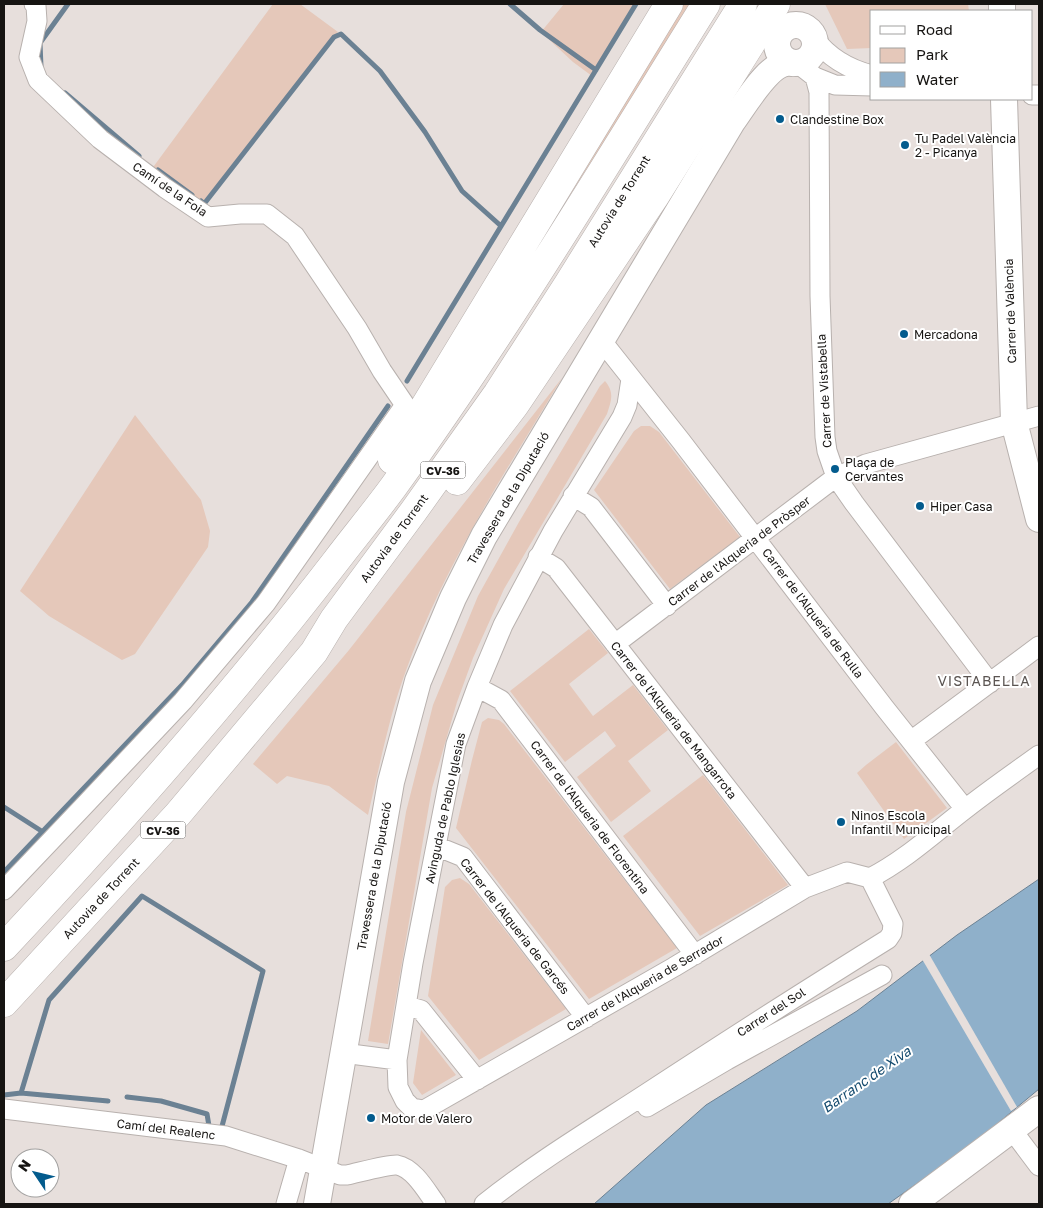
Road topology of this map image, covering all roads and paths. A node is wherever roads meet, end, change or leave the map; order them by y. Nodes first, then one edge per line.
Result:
1 (34, 4) edge
2 (669, 4) edge
3 (706, 4) edge
4 (743, 4) edge
5 (776, 4) edge
6 (789, 4) edge
7 (811, 34) junction
8 (780, 35) junction
9 (801, 68) junction
10 (870, 74) edge
11 (870, 86) edge
12 (1004, 100) edge
13 (732, 122) junction
14 (601, 340) junction
15 (631, 379) junction
16 (661, 415) junction
17 (622, 416) junction
18 (1039, 416) edge
19 (1014, 422) junction
20 (836, 476) junction
21 (573, 496) junction
22 (1039, 519) edge
23 (756, 538) junction
24 (538, 557) junction
25 (667, 606) junction
26 (294, 616) junction
27 (615, 644) junction
28 (1039, 646) edge
29 (314, 652) junction
30 (990, 683) junction
31 (477, 687) junction
32 (911, 741) junction
33 (1039, 755) edge
34 (965, 809) junction
35 (436, 846) junction
36 (870, 878) junction
37 (805, 888) junction
38 (4, 890) edge
39 (4, 947) edge
40 (695, 955) junction
41 (882, 976) dead end
42 (4, 1003) edge
43 (407, 1006) junction
44 (586, 1018) junction
45 (343, 1053) junction
46 (397, 1060) junction
47 (477, 1080) junction
48 (4, 1109) edge
49 (424, 1110) joint
50 (1039, 1110) edge
51 (599, 1124) junction
52 (1012, 1130) junction
53 (298, 1160) junction
54 (1039, 1166) edge
55 (323, 1168) junction
56 (508, 1185) junction
57 (925, 1201) edge
58 (286, 1204) edge
59 (317, 1204) edge
60 (436, 1204) edge
61 (484, 1204) edge
62 (496, 1204) edge

1 - 38 street, Camí de la Foia
2 - 26 highway
3 - 26 highway, CV-36
4 - 29 highway, Autovia de Torrent / CV-36
5 - 29 highway
6 - 7 street
7 - 8 street
7 - 9 street
7 - 10 street
8 - 9 street
8 - 13 street, Travessera de la Diputació
9 - 11 street
9 - 13 street, Travessera de la Diputació
9 - 20 street, Carrer de Vistabella
12 - 19 street, Carrer de València
13 - 14 street, Travessera de la Diputació
14 - 15 street, Carrer de l'Alqueria de Rulla
14 - 45 street, Travessera de la Diputació
15 - 16 street, Carrer de l'Alqueria de Rulla
15 - 17 street, Avinguda de Pablo Iglesias
16 - 17 street
16 - 23 street, Carrer de l'Alqueria de Rulla
17 - 21 street, Avinguda de Pablo Iglesias
18 - 19 street, Carrer de l'Alqueria de Pròsper
19 - 20 street, Carrer de l'Alqueria de Pròsper
19 - 22 street, Carrer de València
20 - 23 street, Carrer de l'Alqueria de Pròsper
20 - 30 street, Carrer de Vistabella
21 - 24 street, Avinguda de Pablo Iglesias
21 - 25 street
23 - 25 street, Carrer de l'Alqueria de Pròsper
23 - 32 street, Carrer de l'Alqueria de Rulla
24 - 27 street, Carrer de l'Alqueria de Mangarrota
24 - 31 street, Avinguda de Pablo Iglesias
25 - 27 street, Carrer de l'Alqueria de Pròsper
26 - 39 highway, CV-36
27 - 37 street, Carrer de l'Alqueria de Mangarrota
28 - 30 street
29 - 42 highway, Autovia de Torrent / CV-36
30 - 32 street
31 - 35 street, Avinguda de Pablo Iglesias
31 - 40 street, Carrer de l'Alqueria de Florentina
32 - 34 street, Carrer de l'Alqueria de Rulla
33 - 34 street
34 - 36 street
35 - 43 street, Avinguda de Pablo Iglesias
35 - 44 street, Carrer de l'Alqueria de Garcés
36 - 37 street, Carrer de l'Alqueria de Serrador
36 - 51 street, Carrer del Sol
37 - 40 street, Carrer de l'Alqueria de Serrador
40 - 44 street, Carrer de l'Alqueria de Serrador
41 - 51 street, Carrer del Sol
43 - 46 street, Avinguda de Pablo Iglesias
43 - 47 street
44 - 47 street, Carrer de l'Alqueria de Serrador
45 - 46 street
45 - 55 street, Travessera de la Diputació
46 - 49 street, Avinguda de Pablo Iglesias
47 - 49 street, Carrer de l'Alqueria de Serrador
48 - 53 street, Camí del Realenc
50 - 52 street
51 - 56 street, Carrer del Sol
52 - 54 street
52 - 57 street
53 - 55 street, Camí del Realenc
53 - 58 street
55 - 59 street, Travessera de la Diputació
55 - 60 street
56 - 61 street, Carrer del Sol
56 - 62 street

